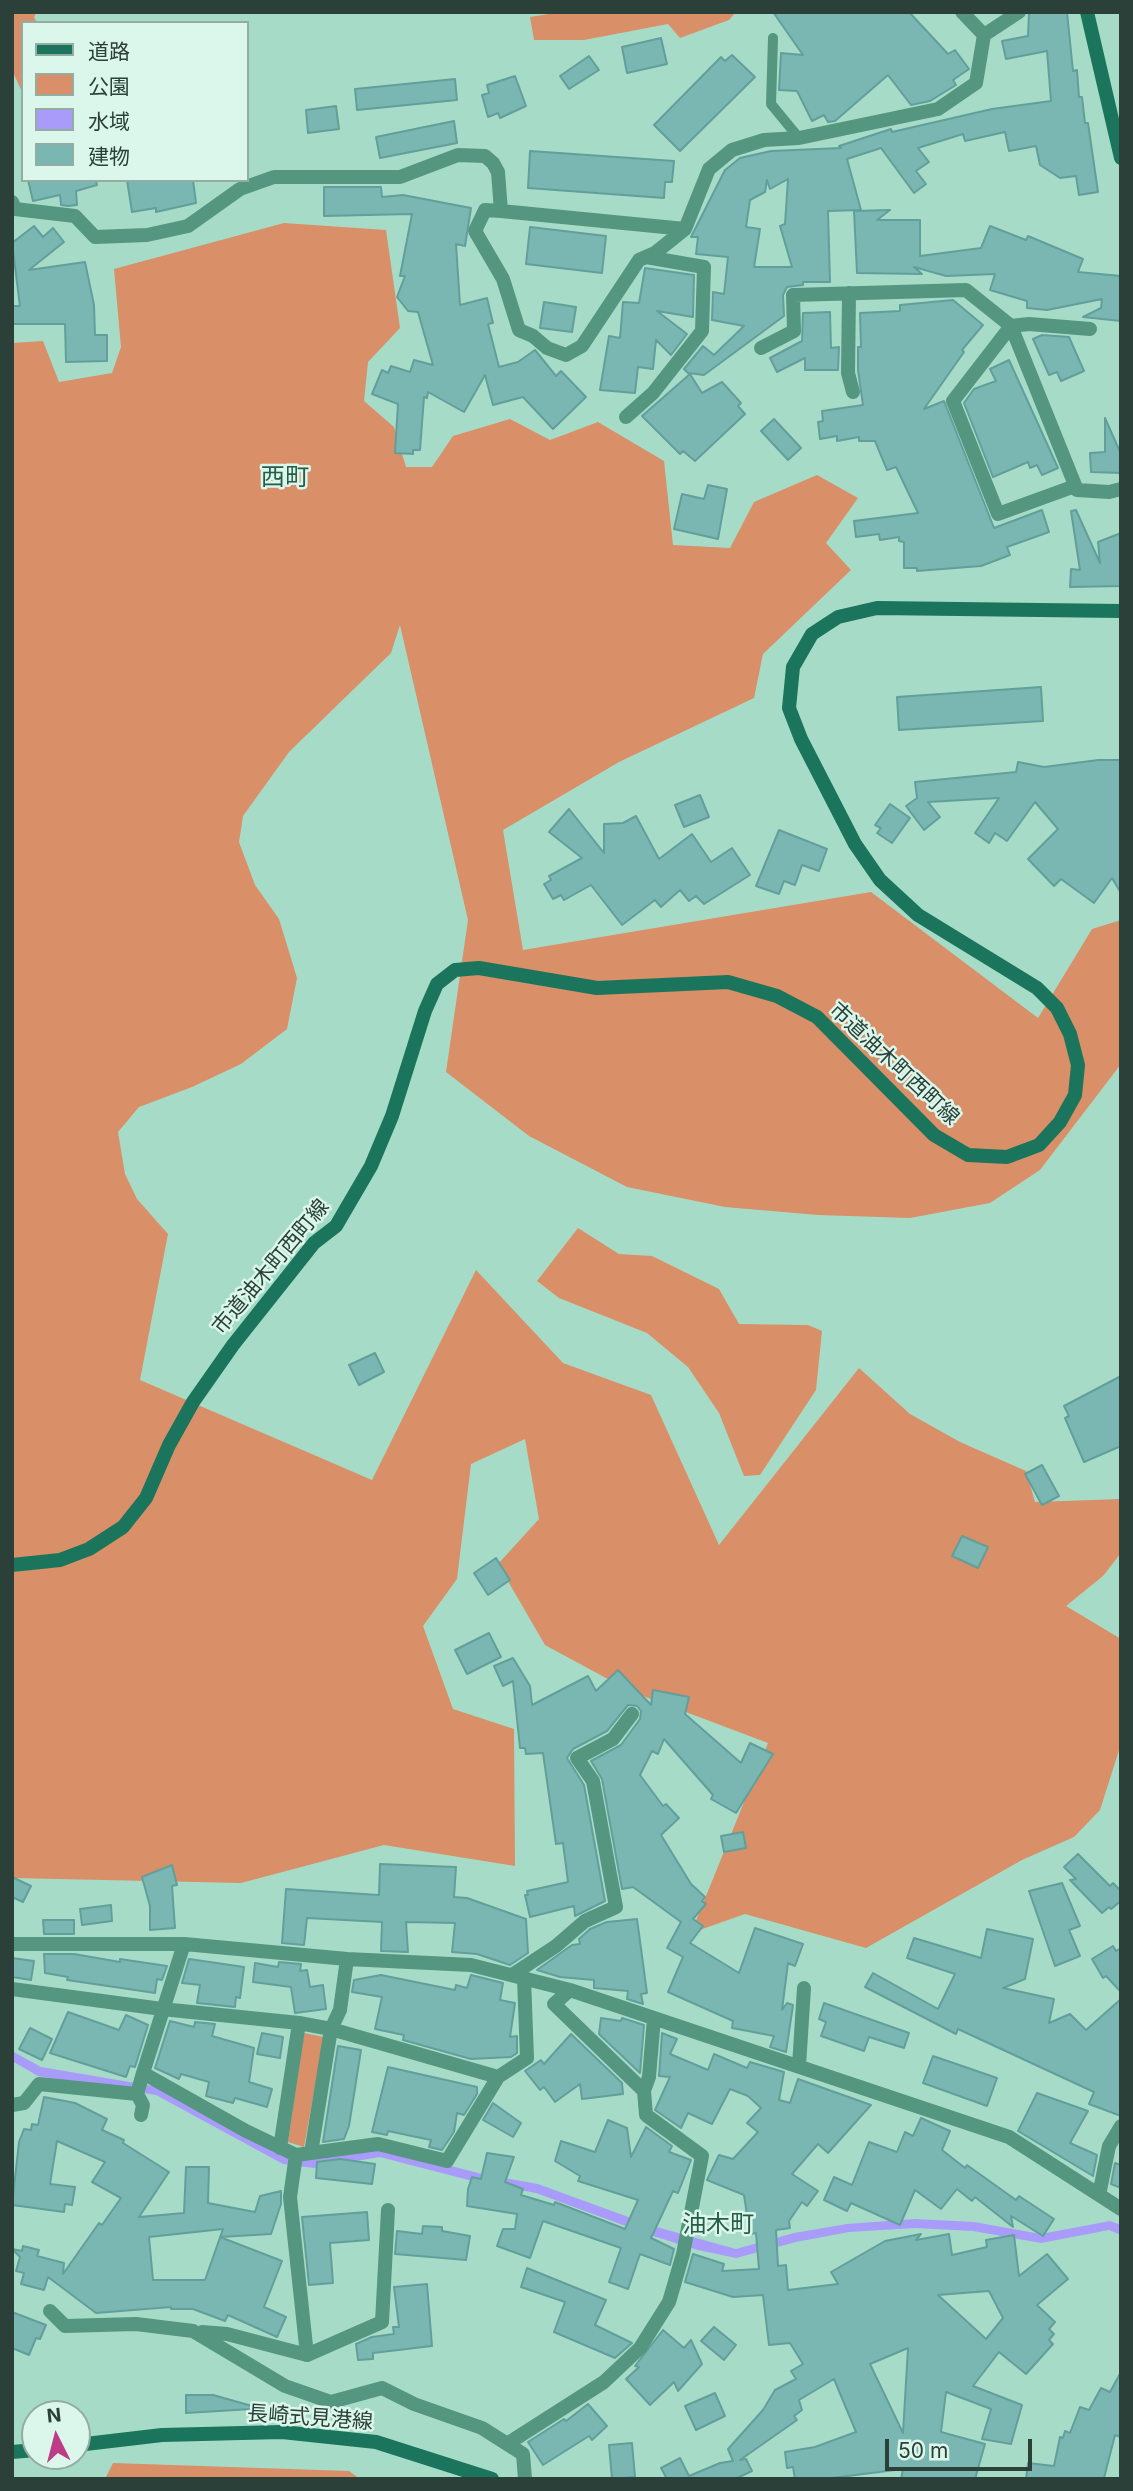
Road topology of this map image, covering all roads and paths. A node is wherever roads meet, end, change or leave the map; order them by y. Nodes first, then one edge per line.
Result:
1 (962, 12) edge
2 (1019, 12) edge
3 (1087, 12) edge
4 (985, 35) junction
5 (773, 38) dead end
6 (799, 138) junction
7 (1121, 158) edge
8 (12, 202) edge
9 (501, 211) junction
10 (685, 229) junction
11 (646, 257) junction
12 (849, 293) junction
13 (1011, 326) junction
14 (1090, 329) dead end
15 (761, 348) dead end
16 (853, 392) dead end
17 (626, 417) dead end
18 (1075, 486) junction
19 (1121, 489) edge
20 (1121, 611) edge
21 (12, 1564) edge
22 (632, 1714) dead end
23 (12, 1944) edge
24 (184, 1944) junction
25 (347, 1959) junction
26 (518, 1977) junction
27 (804, 1988) dead end
28 (12, 1989) edge
29 (570, 1990) junction
30 (162, 2010) junction
31 (654, 2018) junction
32 (299, 2023) junction
33 (331, 2029) junction
34 (799, 2066) junction
35 (143, 2073) junction
36 (498, 2077) junction
37 (644, 2091) junction
38 (137, 2094) junction
39 (12, 2105) edge
40 (141, 2115) dead end
41 (1121, 2126) edge
42 (280, 2148) junction
43 (303, 2154) junction
44 (1099, 2195) junction
45 (1121, 2209) edge
46 (388, 2210) dead end
47 (50, 2311) dead end
48 (193, 2331) junction
49 (307, 2355) junction
50 (91, 2443) edge
51 (507, 2444) junction
52 (492, 2479) edge
53 (525, 2479) edge

1 - 4 street
2 - 4 street
3 - 7 street
4 - 6 street
5 - 6 lane
6 - 10 street
8 - 9 street
9 - 10 street
9 - 11 street
10 - 11 street
11 - 17 street
12 - 13 street
12 - 15 street
12 - 16 street
13 - 14 street
13 - 18 street
13 - 18 street
18 - 19 street
20 - 21 street, 市道油木町西町線
22 - 26 street
23 - 24 street
24 - 25 street
24 - 30 street
25 - 26 street
25 - 33 street
26 - 29 street
26 - 36 street
27 - 34 street
28 - 30 street
29 - 31 street
29 - 37 street
30 - 32 street
30 - 35 street
31 - 34 street
31 - 37 street
32 - 33 street
32 - 42 street
33 - 36 street
33 - 43 street
34 - 44 street
35 - 38 street
35 - 42 street
36 - 43 street
37 - 51 street
38 - 39 street
38 - 40 street
41 - 44 street
42 - 43 street
43 - 49 street
44 - 45 street
46 - 49 street
47 - 48 street
48 - 49 street
48 - 51 street
50 - 52 street, 長崎式見港線
51 - 53 street

